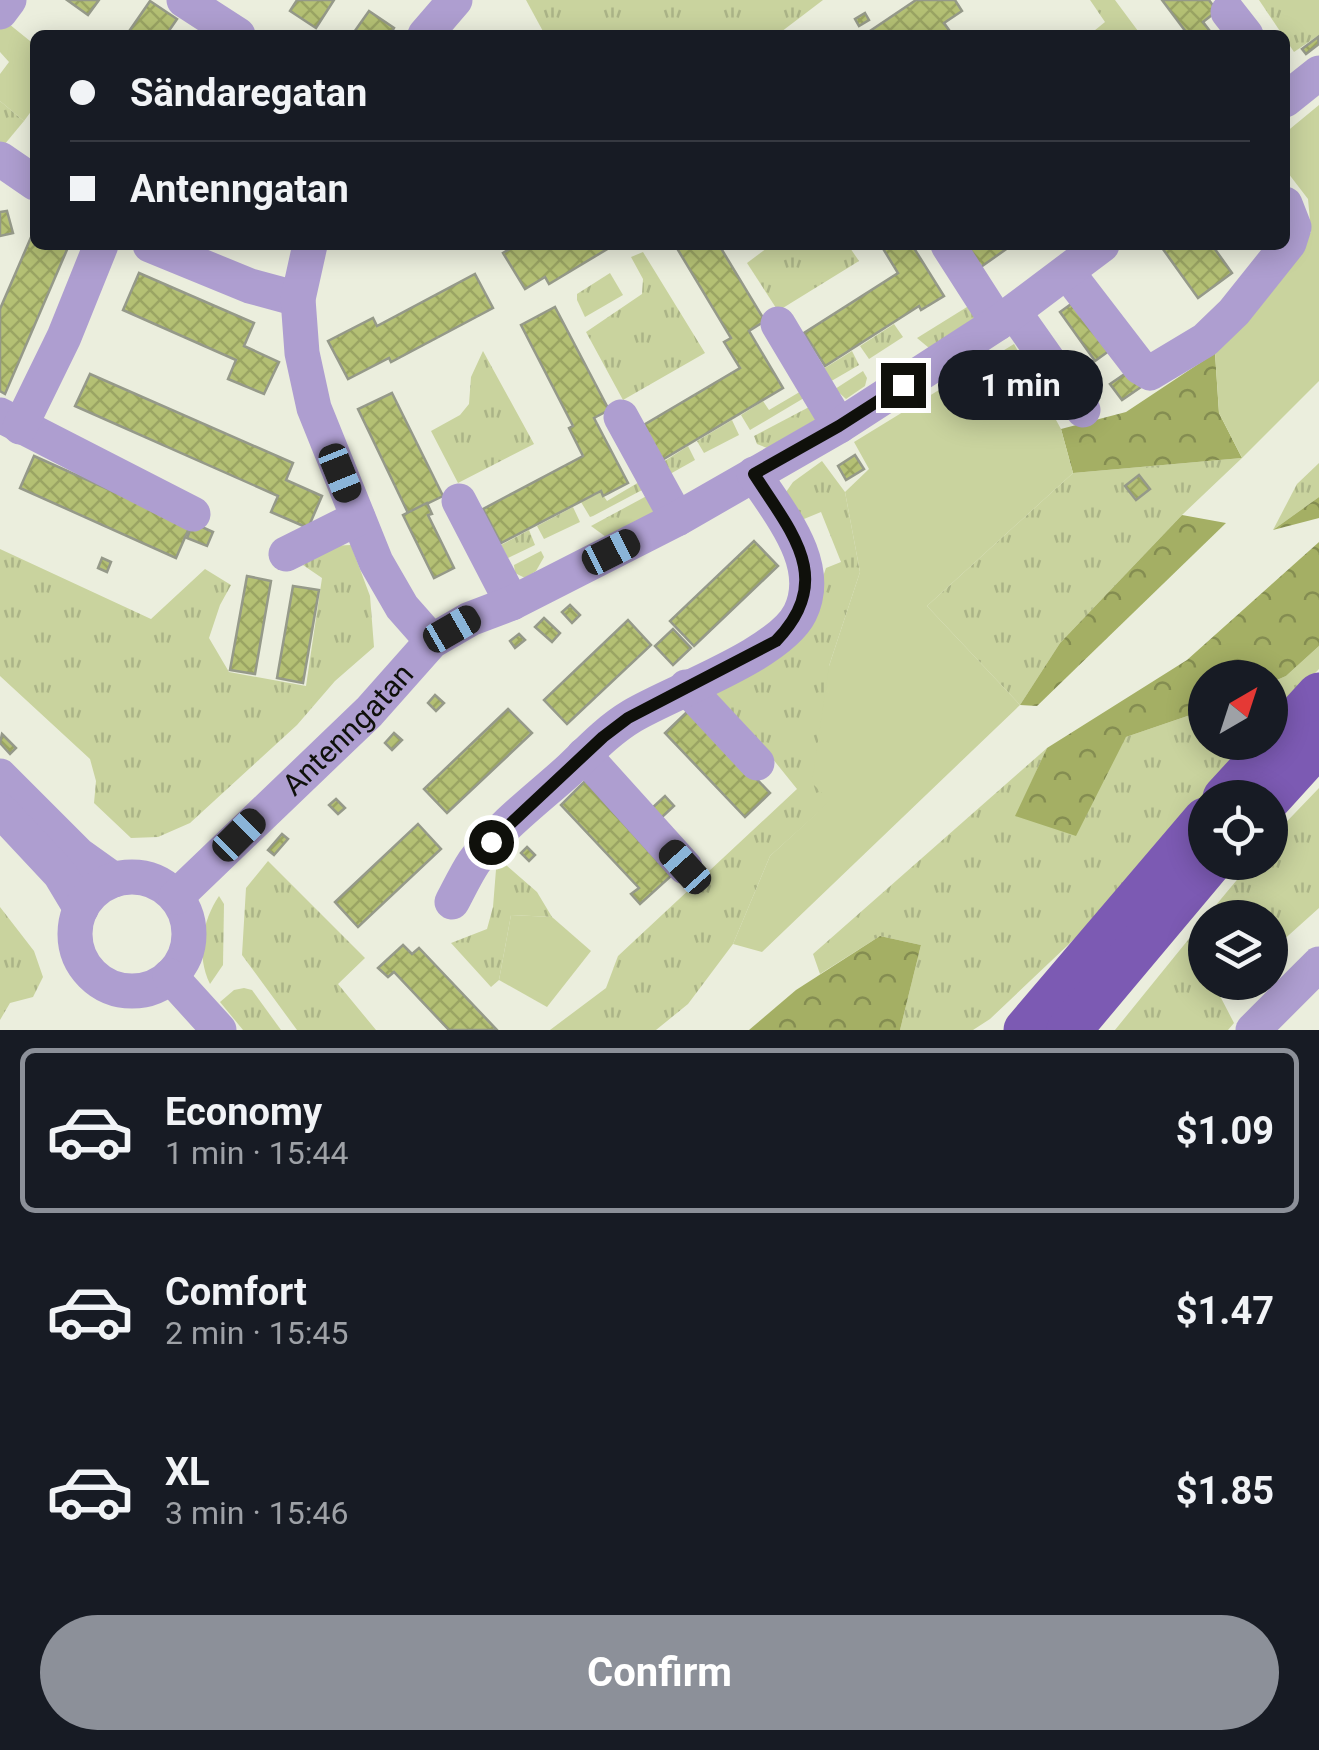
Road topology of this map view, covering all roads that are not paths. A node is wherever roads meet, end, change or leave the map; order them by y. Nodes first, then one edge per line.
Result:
1 (9, 0) edge
2 (184, 0) edge
3 (455, 0) edge
4 (0, 12) edge
5 (230, 30) edge
6 (430, 30) edge
7 (1319, 73) edge
8 (1290, 92) edge
9 (99, 250) edge
10 (162, 250) edge
11 (309, 250) edge
12 (952, 250) edge
13 (1096, 250) edge
14 (1283, 250) edge
15 (1067, 272) junction
16 (298, 299) junction
17 (1006, 318) junction
18 (778, 324) dead end
19 (1083, 410) dead end
20 (621, 417) dead end
21 (10, 421) edge
22 (839, 426) junction
23 (754, 474) junction
24 (459, 501) dead end
25 (193, 514) dead end
26 (358, 518) junction
27 (678, 518) junction
28 (286, 554) dead end
29 (512, 603) junction
30 (432, 641) junction
31 (686, 687) junction
32 (1319, 695) edge
33 (1319, 743) edge
34 (584, 755) junction
35 (757, 762) dead end
36 (0, 776) edge
37 (1241, 780) edge
38 (1286, 780) edge
39 (0, 810) edge
40 (1188, 840) edge
41 (685, 867) dead end
42 (114, 880) junction
43 (1195, 880) edge
44 (176, 898) junction
45 (452, 902) dead end
46 (81, 909) junction
47 (1144, 943) junction
48 (1080, 964) junction
49 (1319, 964) edge
50 (170, 976) junction
51 (219, 1030) edge
52 (994, 1030) edge
53 (1026, 1030) edge
54 (1069, 1030) edge
55 (1090, 1030) edge
56 (1253, 1030) edge

1 - 4 street
2 - 5 street
3 - 6 street
7 - 8 street
9 - 21 street
10 - 16 street
11 - 16 street
12 - 17 street
13 - 15 street, Antenngatan
14 - 15 street
15 - 17 street, Antenngatan
16 - 26 street
17 - 19 street
17 - 22 street, Antenngatan
18 - 22 street
20 - 27 street
21 - 25 street
22 - 23 street, Antenngatan
23 - 27 street, Antenngatan
23 - 31 street
24 - 29 street
26 - 28 street
26 - 30 street
27 - 29 street, Antenngatan
29 - 30 street, Antenngatan
30 - 44 street, Antenngatan
31 - 34 street
31 - 35 street
32 - 37 main road
33 - 38 main road
34 - 41 street
34 - 45 street
36 - 42 street
39 - 46 street
40 - 48 main road
42 - 44 street
42 - 46 street
43 - 47 main road
44 - 50 street
46 - 50 street
47 - 54 main road
47 - 55 main road
48 - 52 main road
48 - 53 main road
49 - 56 street
50 - 51 street

